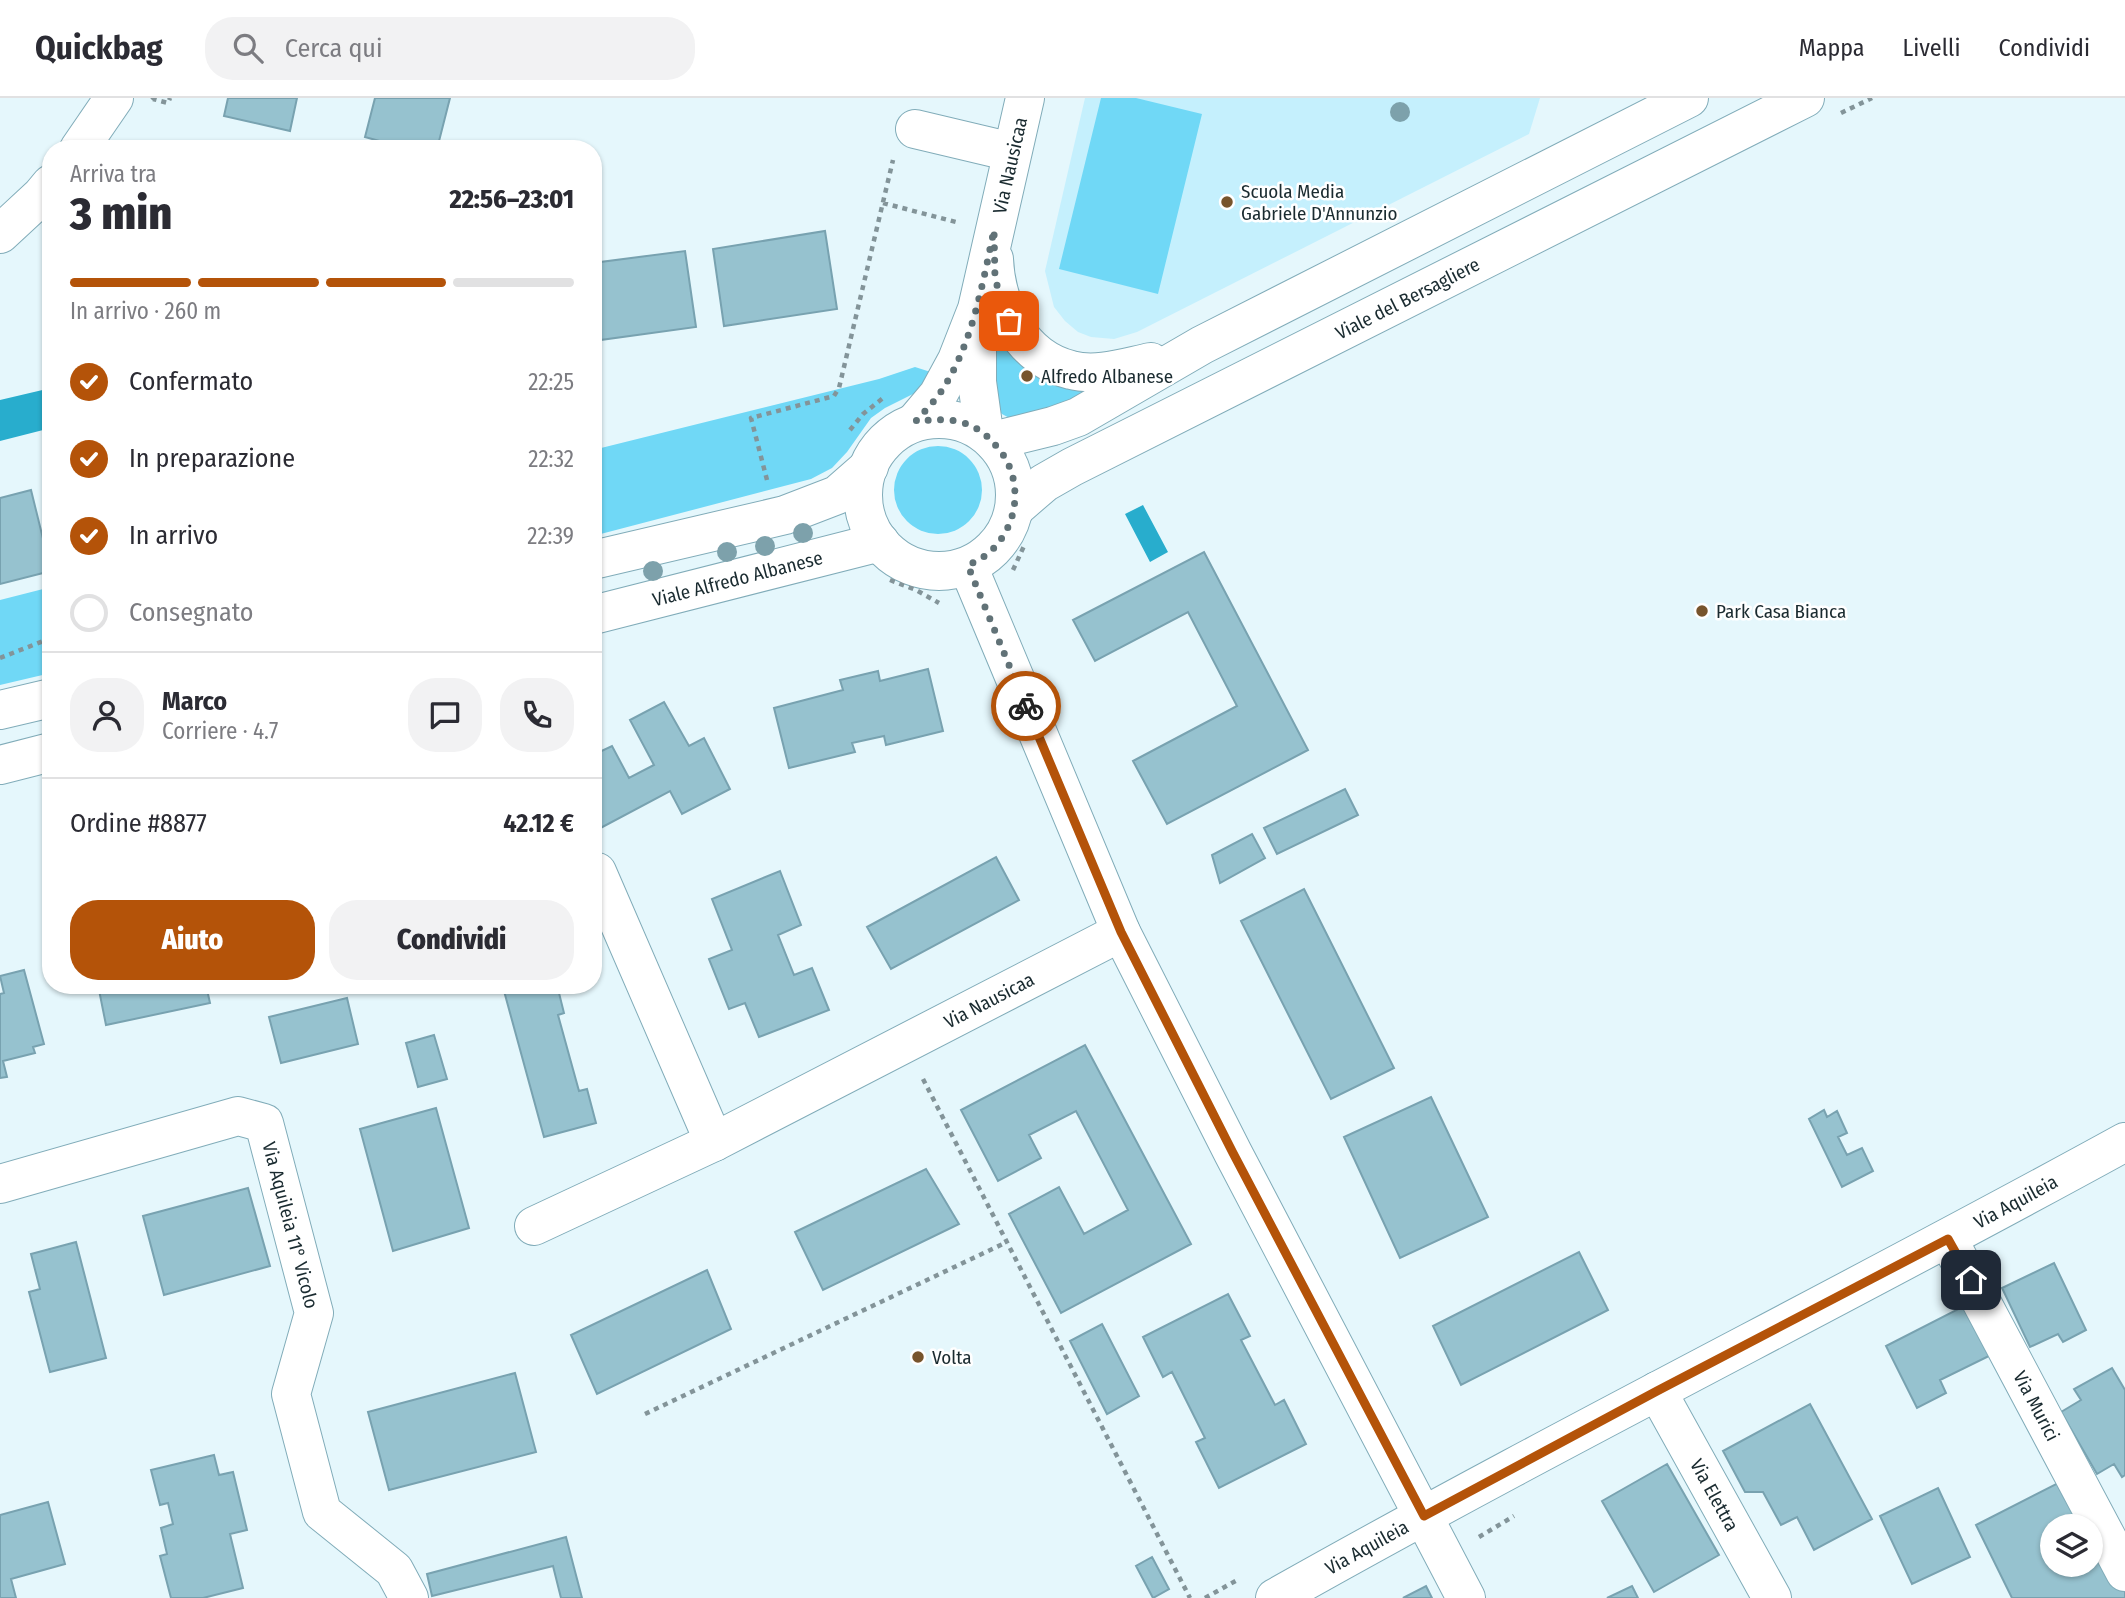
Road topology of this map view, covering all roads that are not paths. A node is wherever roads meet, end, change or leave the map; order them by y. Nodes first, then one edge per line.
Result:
1 (114, 98) edge
2 (1025, 98) edge
3 (1689, 98) edge
4 (1820, 107) edge
5 (87, 140) edge
6 (905, 140) road end
7 (1012, 152) junction
8 (42, 195) edge
9 (994, 230) junction
10 (0, 234) edge
11 (977, 309) junction
12 (1181, 356) junction
13 (916, 421) junction
14 (988, 437) junction
15 (857, 453) junction
16 (1021, 525) junction
17 (602, 558) edge
18 (882, 560) junction
19 (968, 566) junction
20 (602, 612) edge
21 (42, 700) edge
22 (0, 710) edge
23 (42, 754) edge
24 (0, 765) edge
25 (602, 884) edge
26 (1121, 932) junction
27 (714, 1142) junction
28 (2125, 1142) edge
29 (0, 1184) edge
30 (534, 1226) dead end
31 (1948, 1239) junction
32 (1657, 1391) junction
33 (1424, 1516) junction
34 (2125, 1572) edge
35 (409, 1598) edge
36 (1275, 1598) edge
37 (1465, 1598) edge
38 (1772, 1598) edge

1 - 5 street
2 - 7 street, Via Nausicaa
3 - 12 street
4 - 16 street, Viale del Bersagliere
6 - 7 street
7 - 9 street, Via Nausicaa
8 - 10 street
9 - 11 street, Via Nausicaa
9 - 12 street, Via Nausicaa
11 - 13 street, Via Nausicaa
11 - 14 street, Via Nausicaa
12 - 14 street
13 - 14 street
13 - 15 street
14 - 16 street
15 - 17 street
15 - 18 street
16 - 19 street
18 - 19 street
18 - 20 street, Viale Alfredo Albanese
19 - 26 street
21 - 22 street
23 - 24 street
25 - 27 street
26 - 27 street, Via Nausicaa
26 - 33 street
27 - 30 street, Via Nausicaa
28 - 31 street, Via Aquileia
29 - 35 street, Via Aquileia 11° Vicolo
31 - 32 street, Via Aquileia
31 - 34 street, Via Murici
32 - 33 street, Via Aquileia
32 - 38 street, Via Elettra
33 - 36 street, Via Aquileia
33 - 37 street

